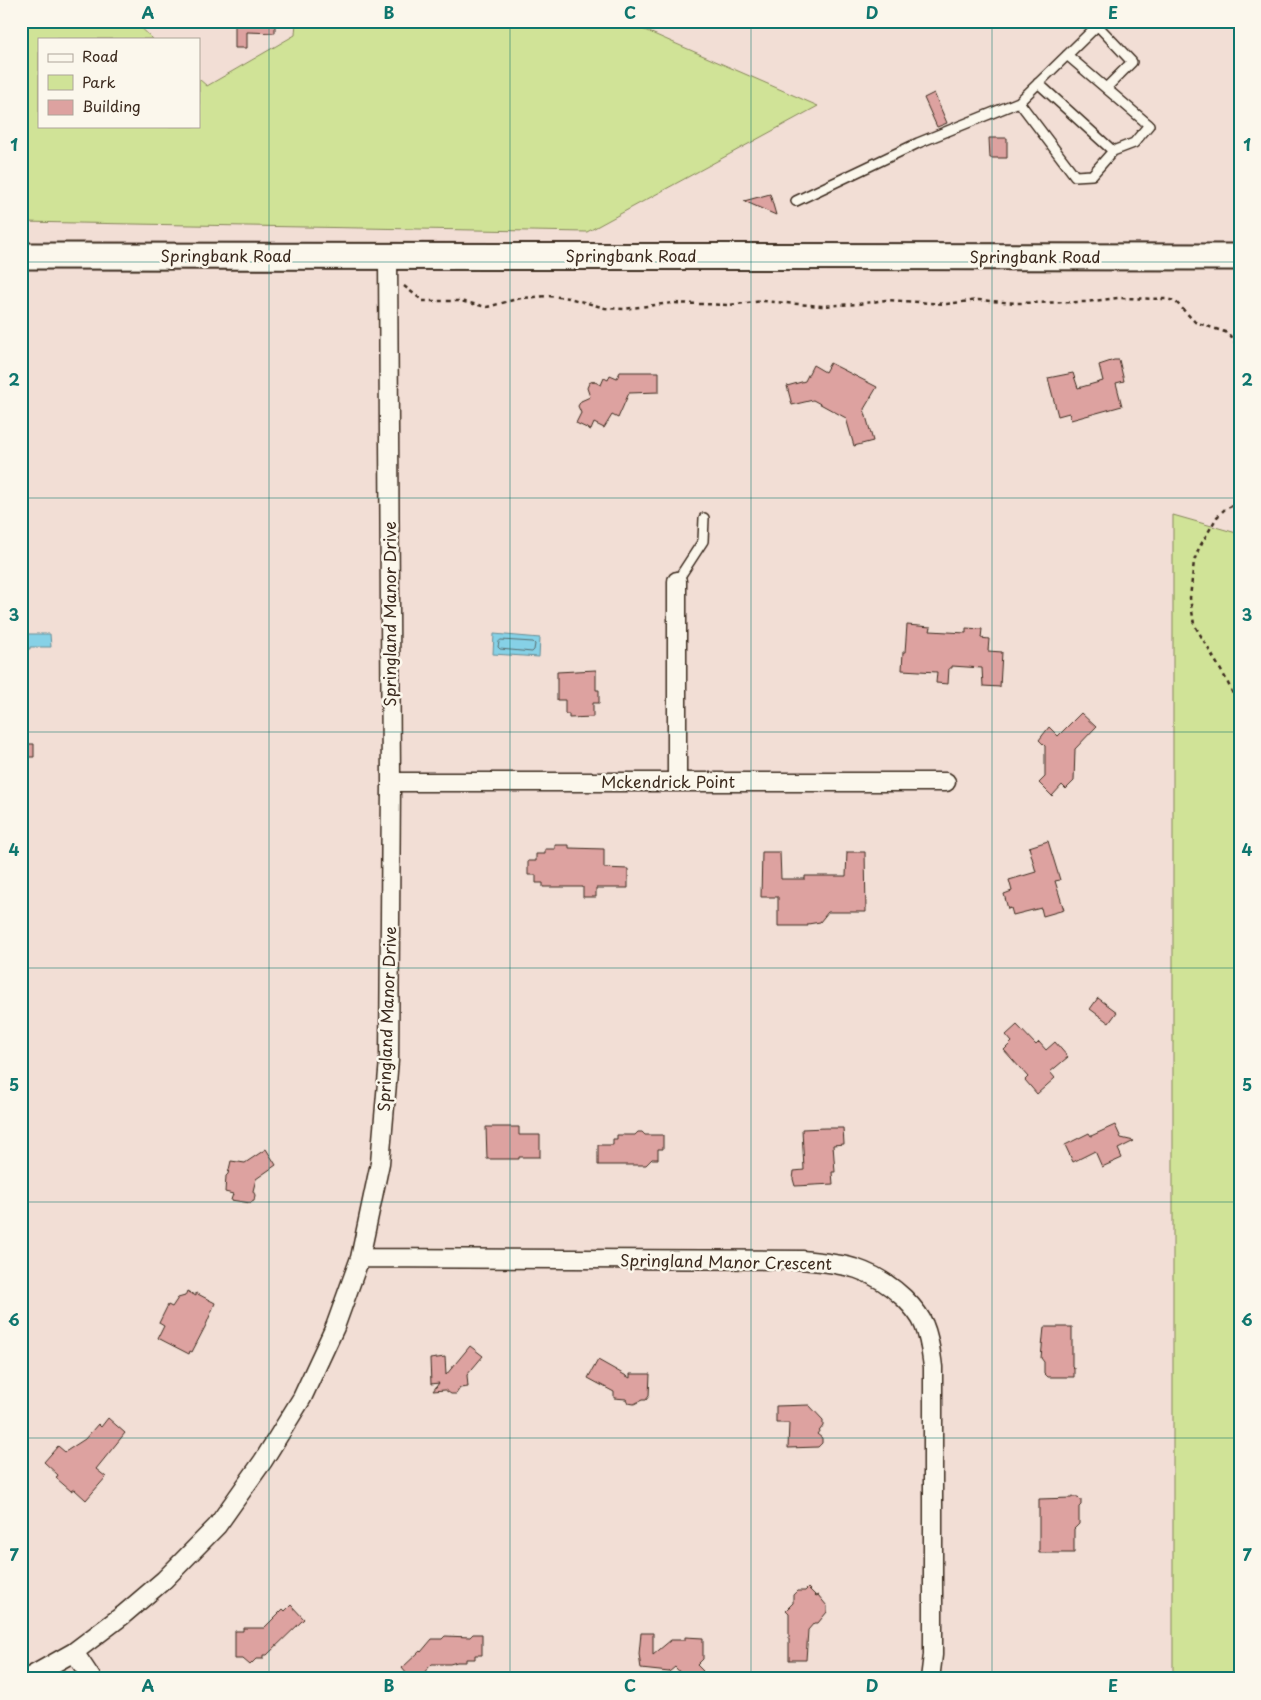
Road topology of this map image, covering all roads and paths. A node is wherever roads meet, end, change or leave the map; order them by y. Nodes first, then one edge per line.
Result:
1 (1100, 23) edge
2 (1067, 55) junction
3 (1038, 83) junction
4 (1106, 88) junction
5 (1019, 102) junction
6 (1113, 151) junction
7 (796, 201) dead end
8 (21, 256) edge
9 (1240, 257) edge
10 (388, 264) junction
11 (1240, 349) edge
12 (1240, 495) edge
13 (1234, 505) junction
14 (1240, 505) edge
15 (704, 518) dead end
16 (677, 581) joint
17 (1240, 709) edge
18 (391, 782) junction
19 (677, 782) junction
20 (946, 782) dead end
21 (1240, 932) edge
22 (1240, 944) edge
23 (360, 1258) junction
24 (74, 1652) junction
25 (26, 1679) edge
26 (92, 1679) edge
27 (930, 1679) edge

1 - 2 lane
1 - 4 lane
2 - 3 lane
2 - 4 lane
3 - 5 lane
3 - 6 lane
4 - 6 lane
5 - 6 lane
5 - 7 lane
8 - 10 street, Springbank Road
9 - 10 street, Springbank Road
10 - 11 path
10 - 18 street, Springland Manor Drive
12 - 13 path
13 - 14 path
13 - 17 path
15 - 16 lane
16 - 19 street
18 - 19 street, Mckendrick Point
18 - 23 street, Springland Manor Drive
19 - 20 street, Mckendrick Point
21 - 22 path
23 - 24 street, Springland Manor Drive
23 - 27 street, Springland Manor Crescent
24 - 25 street, Springland Manor Drive
24 - 26 street

